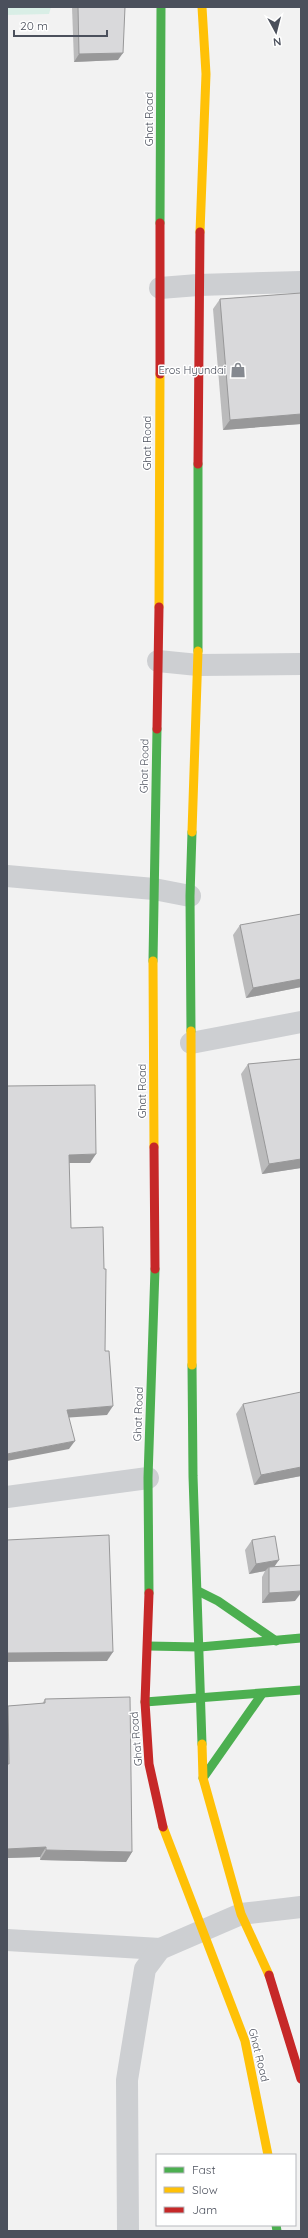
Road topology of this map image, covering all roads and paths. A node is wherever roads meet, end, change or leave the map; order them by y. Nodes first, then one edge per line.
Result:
1 (161, 7) edge
2 (202, 7) edge
3 (301, 282) edge
4 (198, 284) junction
5 (160, 288) junction
6 (158, 661) junction
7 (198, 664) junction
8 (301, 664) edge
9 (7, 876) edge
10 (154, 889) junction
11 (190, 896) junction
12 (301, 1022) edge
13 (191, 1043) junction
14 (148, 1478) junction
15 (7, 1497) edge
16 (198, 1591) junction
17 (301, 1638) edge
18 (276, 1641) junction
19 (148, 1646) junction
20 (200, 1647) junction
21 (301, 1690) edge
22 (262, 1694) junction
23 (200, 1699) junction
24 (145, 1702) junction
25 (202, 1778) junction
26 (301, 1907) edge
27 (242, 1914) junction
28 (202, 1931) junction
29 (7, 1940) edge
30 (160, 1949) junction
31 (301, 2078) edge
32 (268, 2154) edge
33 (128, 2231) edge

1 - 5 main road, Ghat Road
2 - 4 main road
3 - 4 street
4 - 5 street
4 - 7 main road
5 - 6 main road, Ghat Road
6 - 7 street
6 - 10 main road, Ghat Road
7 - 8 street
7 - 11 main road
9 - 10 street
10 - 11 street
10 - 14 main road, Ghat Road
11 - 13 main road
12 - 13 street
13 - 16 main road
14 - 15 street
14 - 19 main road, Ghat Road
16 - 18 main road
16 - 20 main road
17 - 18 main road
18 - 20 main road
19 - 20 main road
19 - 24 main road, Ghat Road
20 - 23 main road
21 - 22 main road
22 - 23 main road
22 - 25 main road
23 - 24 main road
23 - 25 main road
24 - 28 main road, Ghat Road
25 - 27 main road
26 - 27 street
27 - 28 street
27 - 31 main road
28 - 30 street
28 - 32 main road, Ghat Road
29 - 30 street
30 - 33 street

